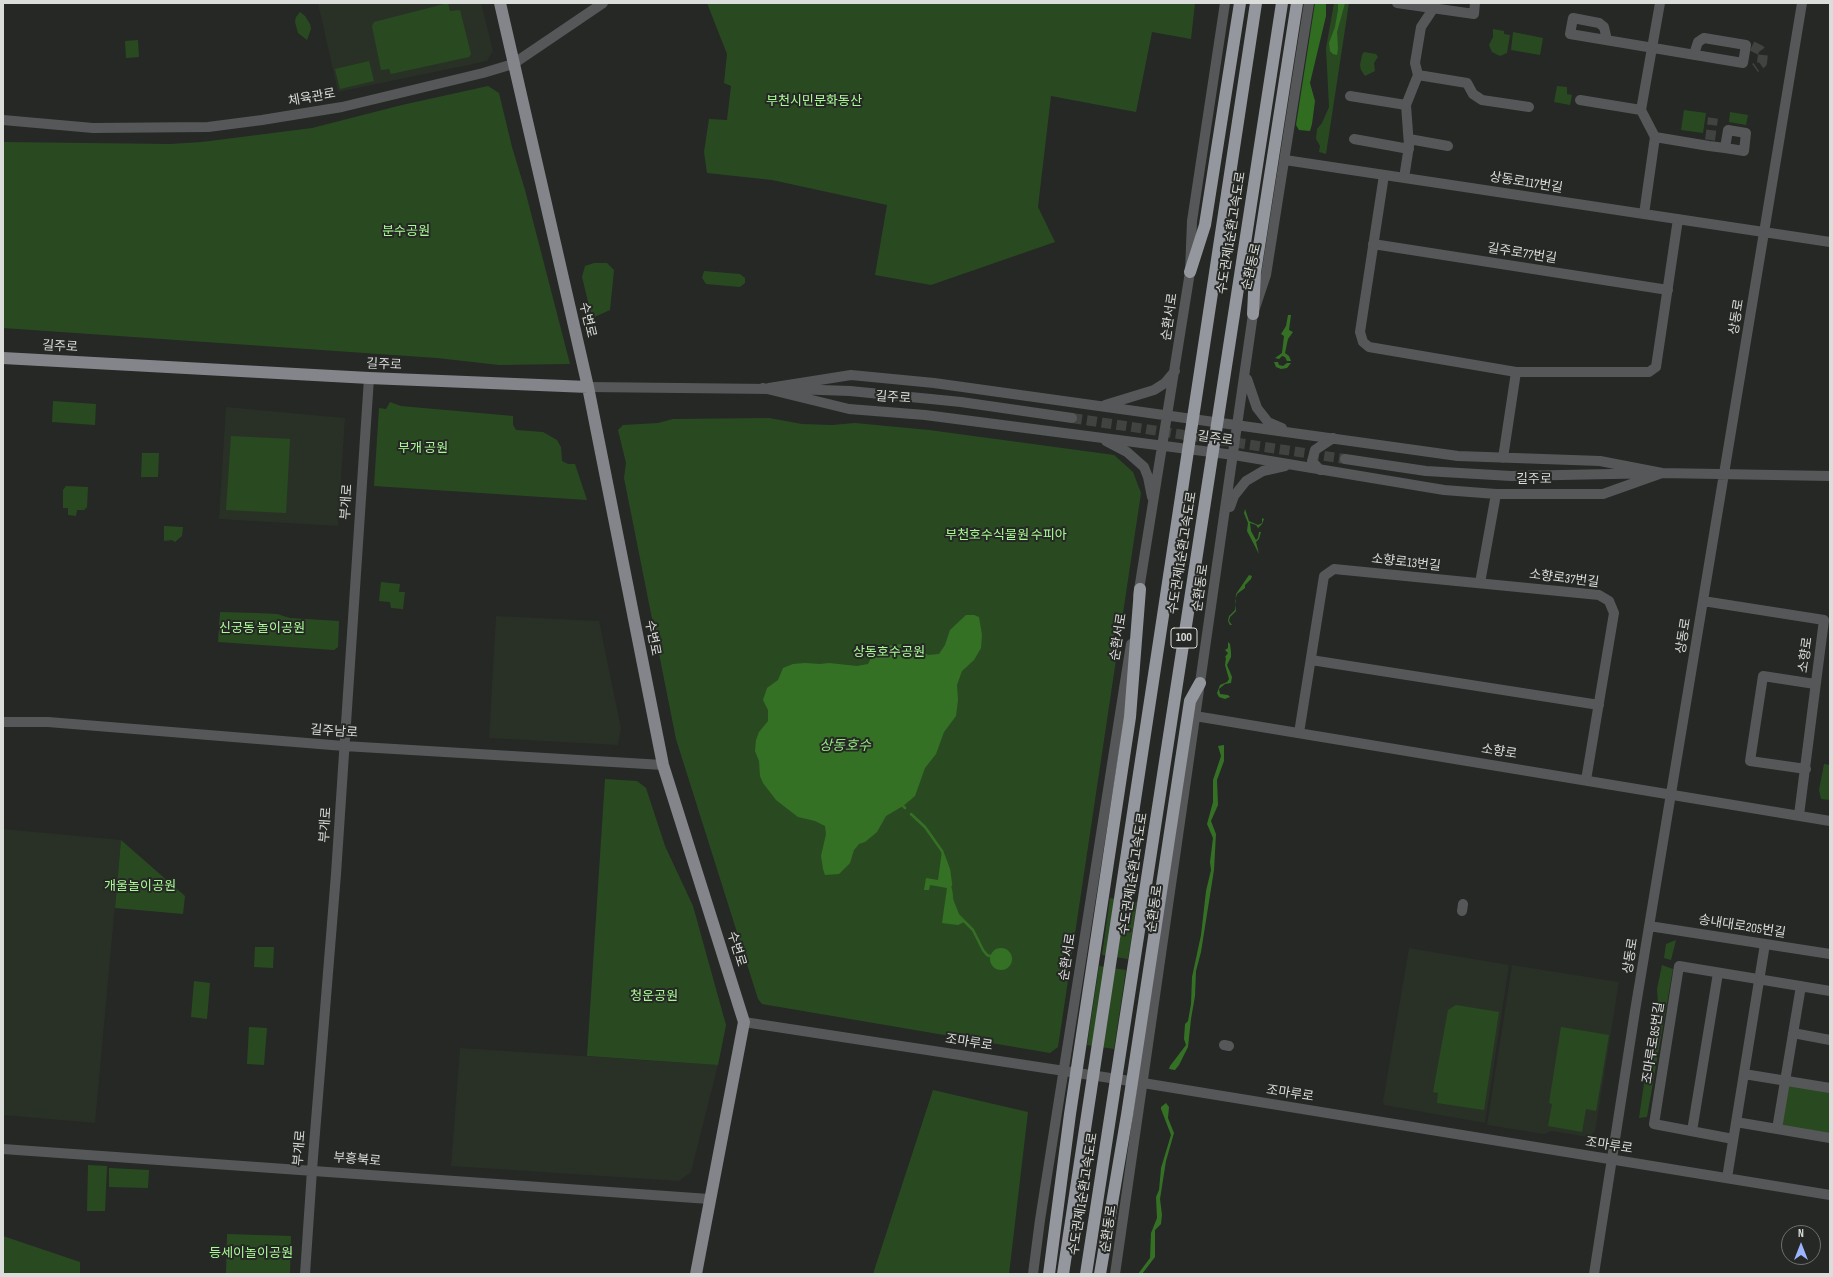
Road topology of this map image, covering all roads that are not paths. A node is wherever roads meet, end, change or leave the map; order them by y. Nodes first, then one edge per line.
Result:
1 (500, 3) edge
2 (603, 3) edge
3 (1225, 3) edge
4 (1240, 3) edge
5 (1256, 3) edge
6 (1282, 3) edge
7 (1298, 3) edge
8 (1309, 3) edge
9 (1397, 3) edge
10 (1476, 3) edge
11 (1660, 3) edge
12 (1802, 3) edge
13 (1434, 6) edge
14 (1607, 40) dead end
15 (1653, 47) junction
16 (1694, 54) junction
17 (513, 64) junction
18 (1418, 75) junction
19 (1350, 96) dead end
20 (1580, 100) dead end
21 (1406, 105) junction
22 (1529, 107) dead end
23 (1641, 110) junction
24 (3, 120) edge
25 (1655, 137) junction
26 (1354, 139) dead end
27 (1409, 144) junction
28 (1448, 146) dead end
29 (1725, 148) dead end
30 (1285, 160) junction
31 (1384, 175) junction
32 (1404, 178) junction
33 (1644, 214) junction
34 (1678, 219) junction
35 (1764, 232) junction
36 (1830, 242) edge
37 (1373, 244) junction
38 (1190, 272) junction
39 (1668, 290) junction
40 (1254, 314) junction
41 (3, 358) edge
42 (1246, 371) junction
43 (1175, 372) junction
44 (1516, 372) junction
45 (369, 378) junction
46 (588, 387) junction
47 (763, 388) junction
48 (1102, 406) junction
49 (1168, 416) junction
50 (1072, 418) tunnel mouth
51 (1238, 425) junction
52 (1292, 433) junction
53 (1097, 437) junction
54 (1333, 438) junction
55 (1164, 446) junction
56 (1234, 455) junction
57 (1503, 458) junction
58 (1345, 460) tunnel mouth
59 (1289, 465) junction
60 (1320, 470) junction
61 (1662, 473) junction
62 (1724, 474) junction
63 (1830, 476) edge
64 (1496, 494) junction
65 (1153, 503) junction
66 (1222, 534) junction
67 (1480, 583) junction
68 (1140, 589) junction
69 (1703, 601) junction
70 (1311, 660) junction
71 (1200, 683) junction
72 (1815, 684) junction
73 (1599, 705) junction
74 (1195, 716) junction
75 (3, 722) edge
76 (1299, 733) junction
77 (344, 746) junction
78 (663, 765) junction
79 (1806, 770) junction
80 (1586, 780) junction
81 (1671, 795) junction
82 (1799, 816) junction
83 (1830, 821) edge
84 (1649, 926) junction
85 (1764, 944) junction
86 (1830, 954) edge
87 (1718, 973) junction
88 (1759, 979) junction
89 (1800, 986) junction
90 (1830, 991) edge
91 (744, 1022) junction
92 (1793, 1033) junction
93 (1830, 1040) edge
94 (1064, 1071) junction
95 (1744, 1074) junction
96 (1785, 1080) junction
97 (1143, 1083) junction
98 (1830, 1088) edge
99 (1736, 1122) junction
100 (1777, 1129) junction
101 (1692, 1131) junction
102 (1830, 1138) edge
103 (1733, 1139) junction
104 (3, 1149) edge
105 (1613, 1160) junction
106 (312, 1170) junction
107 (1727, 1178) junction
108 (1830, 1195) edge
109 (709, 1199) junction
110 (305, 1274) edge
111 (696, 1274) edge
112 (1033, 1274) edge
113 (1049, 1274) edge
114 (1063, 1274) edge
115 (1086, 1274) edge
116 (1100, 1274) edge
117 (1115, 1274) edge
118 (1594, 1274) edge

1 - 17 main road, 수변로
2 - 17 street, 체육관로
3 - 38 street, 순환서로
4 - 38 highway
5 - 114 highway, 수도권제1순환고속도로 / 100
6 - 115 highway, 수도권제1순환고속도로 / 100
7 - 40 highway
8 - 30 street, 순환동로
9 - 13 street
10 - 13 street
11 - 15 street
12 - 35 street, 상동로
13 - 18 street
14 - 15 street
15 - 16 street
15 - 23 street
16 - 16 street
17 - 24 street, 체육관로
17 - 46 main road, 수변로
18 - 21 street
18 - 22 street
19 - 21 street
20 - 23 street
21 - 27 street
23 - 25 street
25 - 29 street
25 - 33 street
26 - 27 street
27 - 28 street
27 - 32 street
30 - 31 street, 상동로117번길
30 - 40 street, 순환동로
31 - 32 street, 상동로117번길
31 - 37 street
32 - 33 street, 상동로117번길
33 - 34 street, 상동로117번길
34 - 35 street, 상동로117번길
34 - 39 street
35 - 36 street, 상동로117번길
35 - 62 street, 상동로
37 - 39 street, 길주로77번길
37 - 44 street
38 - 43 street, 순환서로
39 - 44 street
40 - 42 street, 순환동로
41 - 45 main road, 길주로
42 - 51 street, 순환동로
42 - 52 street
43 - 48 street
43 - 49 street, 순환서로
44 - 57 street
45 - 46 main road, 길주로
45 - 77 street, 부개로
46 - 47 street, 길주로
46 - 78 main road, 수변로
47 - 48 street, 길주로
47 - 50 street, 길주로
47 - 53 street, 길주로
48 - 49 street, 길주로
49 - 51 street, 길주로
49 - 55 street, 순환서로
51 - 52 street, 길주로
51 - 56 street, 순환동로
52 - 54 street, 길주로
53 - 55 street, 길주로
53 - 65 street
54 - 57 street, 길주로
54 - 60 street
55 - 56 street, 길주로
55 - 65 street, 순환서로
56 - 59 street, 길주로
56 - 66 street, 순환동로
57 - 61 street, 길주로
58 - 61 street, 길주로
59 - 60 street, 길주로
59 - 66 street
60 - 64 street, 길주로
61 - 62 street, 길주로
61 - 64 street, 길주로
62 - 63 street, 길주로
62 - 69 street, 상동로
64 - 67 street
65 - 68 street, 순환서로
66 - 71 street, 순환동로
67 - 70 street, 소향로13번길
67 - 73 street, 소향로37번길
68 - 94 street, 순환서로
68 - 113 highway
69 - 72 street, 소향로
69 - 81 street, 상동로
70 - 73 street
70 - 76 street, 소향로13번길
71 - 74 street, 순환동로
71 - 116 highway
72 - 79 street, 소향로
72 - 79 street
73 - 80 street, 소향로37번길
74 - 76 street, 소향로
74 - 97 street, 순환동로
75 - 77 street, 길주남로
76 - 80 street, 소향로
77 - 78 street, 길주남로
77 - 106 street, 부개로
78 - 91 main road, 수변로
79 - 82 street, 소향로
80 - 81 street, 소향로
81 - 82 street, 소향로
81 - 84 street, 상동로
82 - 83 street, 소향로
84 - 85 street, 송내대로205번길
84 - 105 street, 상동로
85 - 86 street, 송내대로205번길
85 - 88 street
87 - 88 street, 조마루로85번길
87 - 101 street
87 - 101 street, 조마루로85번길
88 - 89 street, 조마루로85번길
88 - 95 street
89 - 90 street, 조마루로85번길
89 - 92 street
91 - 94 street, 조마루로
91 - 109 main road, 수변로
92 - 93 street
92 - 96 street
94 - 97 street, 조마루로
94 - 112 street, 순환서로
95 - 96 street
95 - 99 street
96 - 98 street
96 - 100 street
97 - 105 street, 조마루로
97 - 117 street, 순환동로
99 - 100 street
99 - 103 street
100 - 102 street
101 - 103 street, 조마루로85번길
103 - 107 street
104 - 106 street, 부흥북로
105 - 107 street, 조마루로
105 - 118 street, 상동로
106 - 109 street, 부흥북로
106 - 110 street, 부개로
107 - 108 street, 조마루로
109 - 111 main road, 수변로

